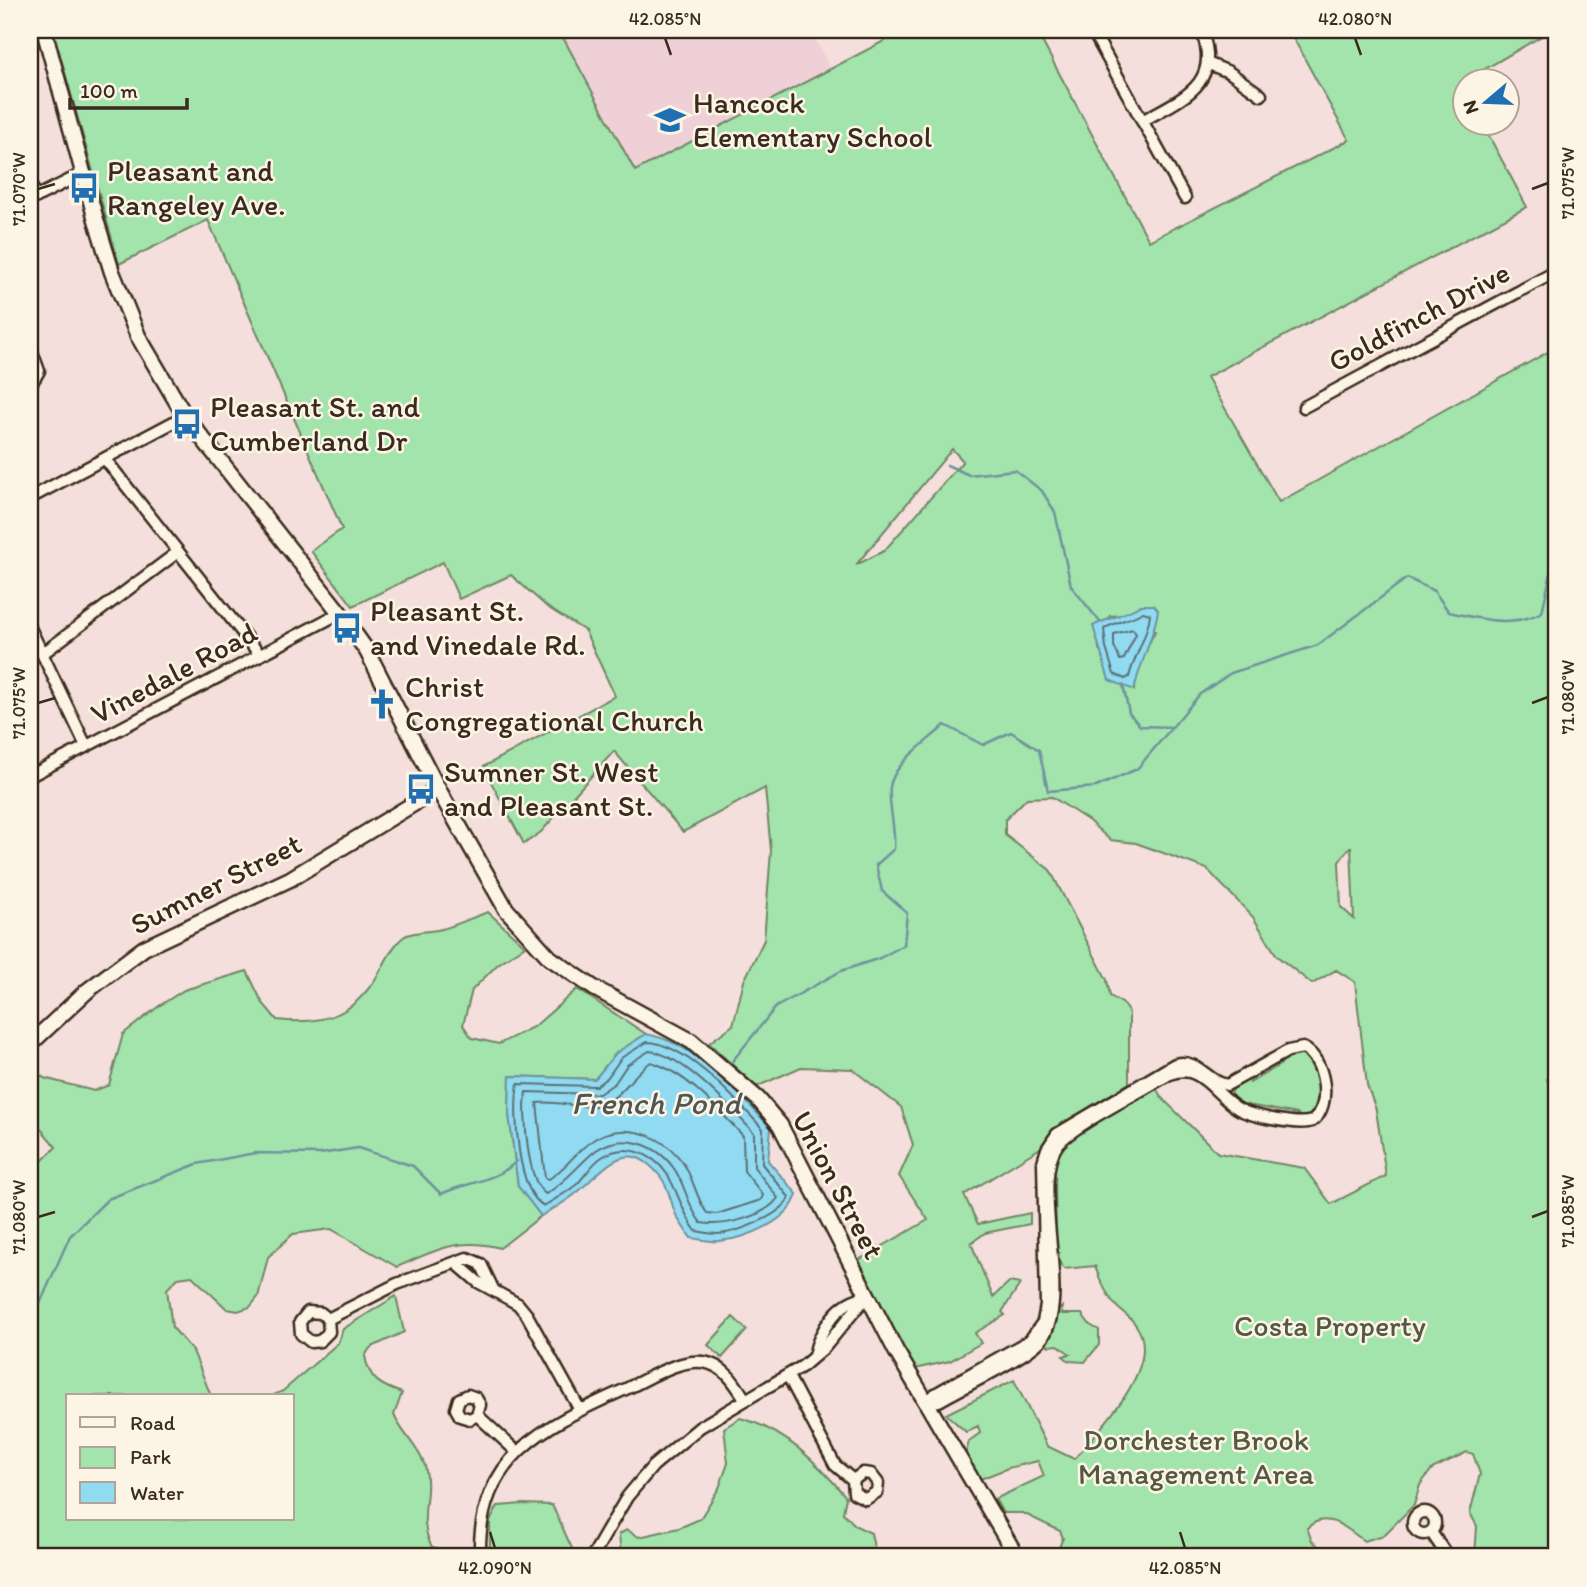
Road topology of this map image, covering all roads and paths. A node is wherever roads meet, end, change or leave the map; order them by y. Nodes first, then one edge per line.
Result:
1 (44, 30) edge
2 (1092, 30) edge
3 (1201, 30) edge
4 (1209, 64) junction
5 (1261, 94) dead end
6 (1142, 121) junction
7 (84, 173) junction
8 (30, 184) edge
9 (1185, 198) dead end
10 (33, 199) edge
11 (1557, 271) edge
12 (30, 346) edge
13 (30, 386) edge
14 (1304, 407) dead end
15 (185, 416) junction
16 (105, 459) junction
17 (30, 498) edge
18 (178, 552) junction
19 (340, 613) junction
20 (30, 628) edge
21 (42, 654) junction
22 (260, 656) junction
23 (86, 746) junction
24 (30, 776) edge
25 (438, 789) junction
26 (30, 1044) edge
27 (1227, 1085) junction
28 (1226, 1099) junction
29 (1047, 1230) junction
30 (866, 1297) junction
31 (328, 1320) dead end
32 (788, 1376) junction
33 (746, 1399) junction
34 (926, 1404) junction
35 (580, 1410) junction
36 (477, 1415) dead end
37 (516, 1451) junction
38 (853, 1480) dead end
39 (1430, 1532) dead end
40 (480, 1557) edge
41 (592, 1557) edge
42 (1017, 1557) edge
43 (1448, 1557) edge

1 - 7 main road, Union Street
2 - 6 street
3 - 4 street
4 - 5 street
4 - 6 street
6 - 9 street
7 - 10 street
7 - 15 main road, Union Street
8 - 10 street
11 - 14 street, Goldfinch Drive
12 - 13 street
15 - 16 street
15 - 19 main road, Union Street
16 - 17 street
16 - 18 street
18 - 21 street
18 - 22 street
19 - 22 street, Vinedale Road
19 - 25 main road, Union Street
20 - 21 street
21 - 23 street
22 - 23 street, Vinedale Road
23 - 24 street, Vinedale Road
25 - 26 main road, Sumner Street
25 - 30 main road, Union Street
27 - 28 street
27 - 28 street
27 - 29 street
28 - 29 street
29 - 34 street
30 - 32 street
30 - 34 main road, Union Street
31 - 35 street
32 - 33 street
32 - 38 street
33 - 35 street
33 - 41 street
34 - 42 main road, Union Street
35 - 37 street
36 - 37 street
37 - 40 street
39 - 43 street

